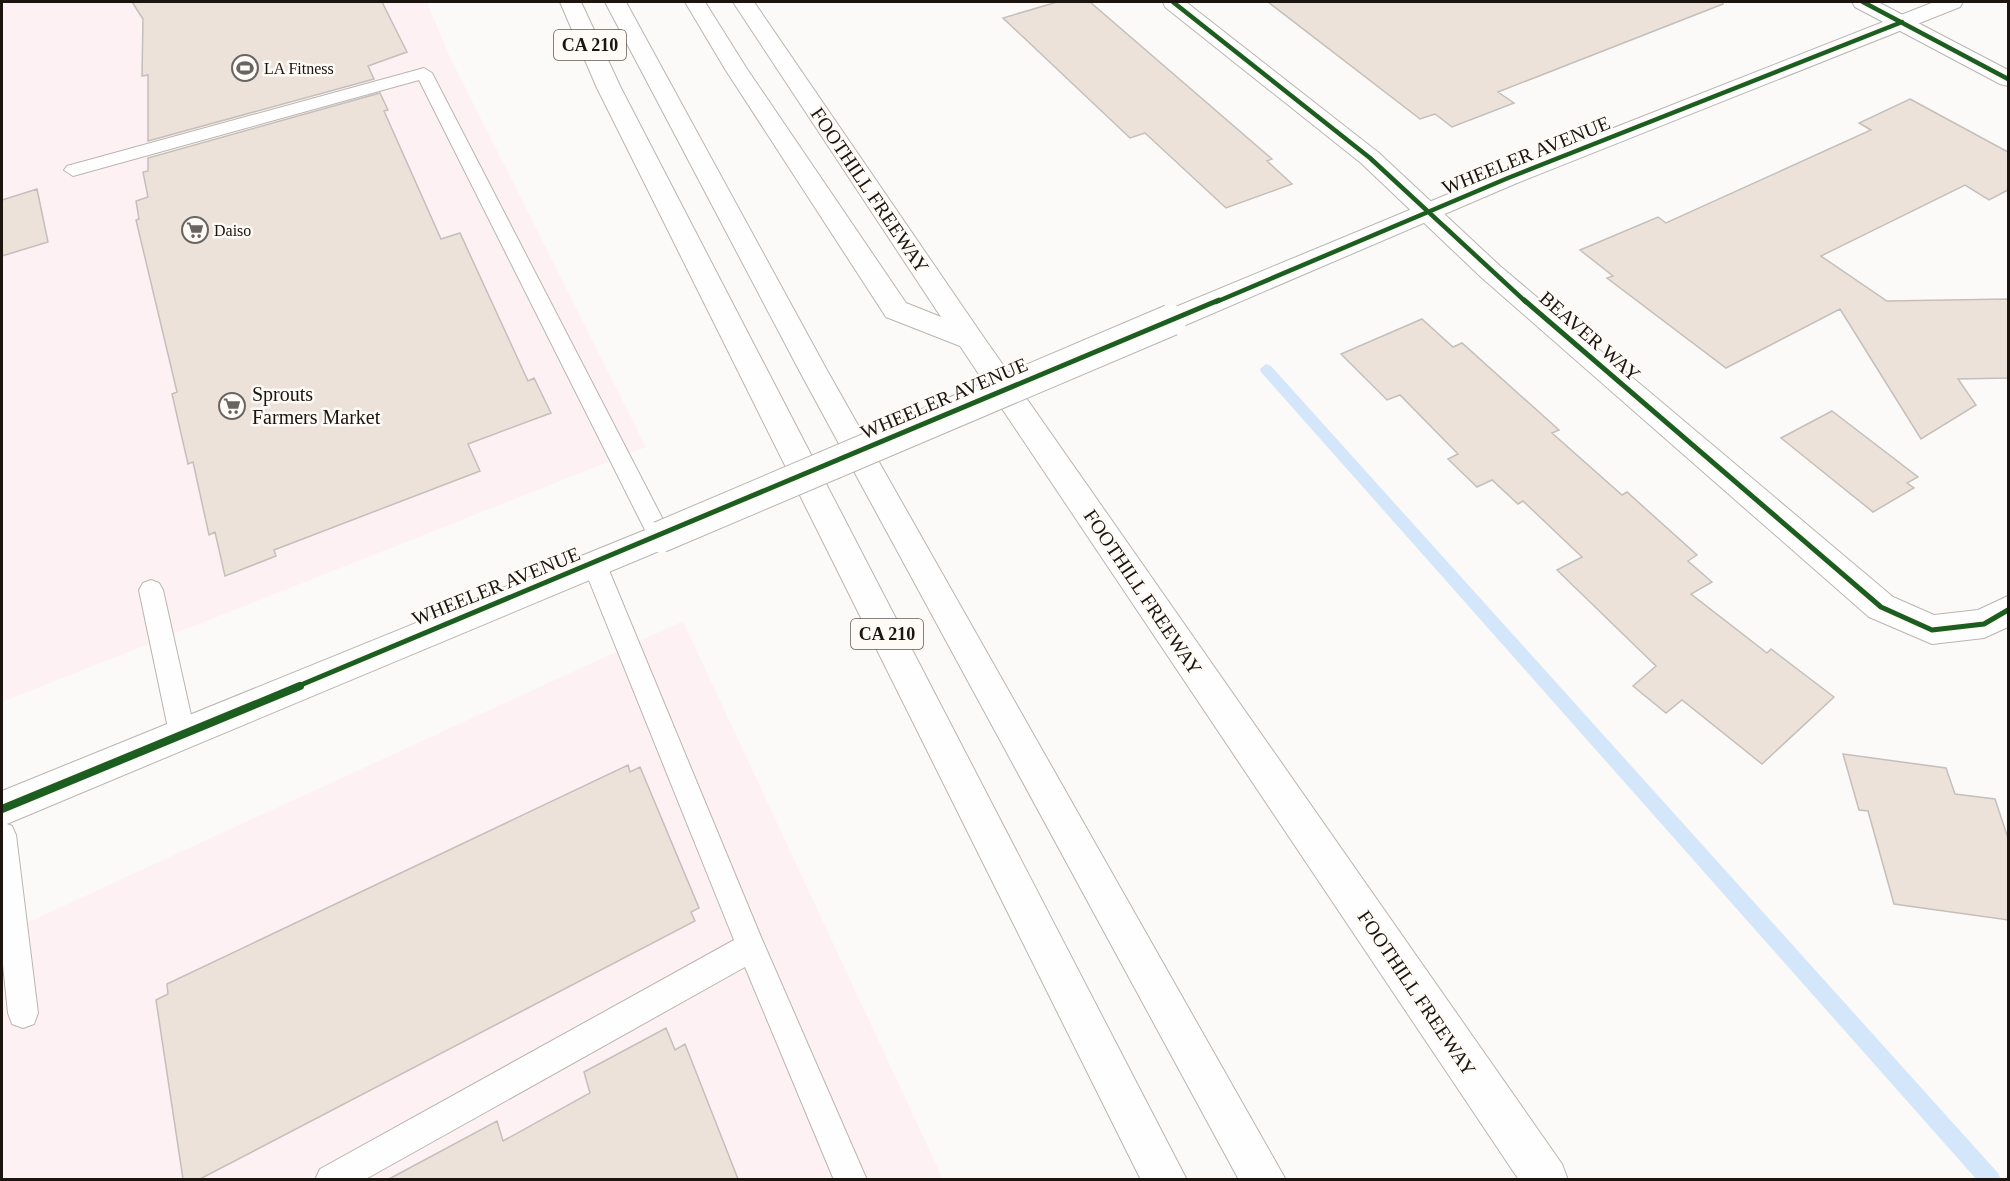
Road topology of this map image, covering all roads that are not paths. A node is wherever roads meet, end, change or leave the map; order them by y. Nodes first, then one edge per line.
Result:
1 (558, 2) edge
2 (570, 2) edge
3 (615, 2) edge
4 (695, 2) edge
5 (744, 2) edge
6 (1173, 2) edge
7 (1863, 2) edge
8 (1952, 2) edge
9 (1902, 22) junction
10 (2008, 79) edge
11 (609, 88) junction
12 (73, 170) dead end
13 (1429, 212) junction
14 (970, 339) junction
15 (660, 537) junction
16 (594, 563) junction
17 (151, 591) dead end
18 (2008, 610) edge
19 (182, 733) junction
20 (2, 809) edge
21 (2, 836) edge
22 (751, 947) junction
23 (23, 1013) dead end
24 (332, 1179) edge
25 (851, 1179) edge
26 (1165, 1179) edge
27 (1264, 1179) edge
28 (1546, 1179) edge

1 - 11 main road
2 - 11 main road, CA 210
3 - 27 main road
4 - 14 main road
5 - 14 main road, FOOTHILL FREEWAY
6 - 13 main road, BEAVER WAY
7 - 9 main road
8 - 9 main road, WHEELER AVENUE
9 - 10 main road
9 - 13 main road, WHEELER AVENUE
11 - 26 main road, CA 210
12 - 15 lane
13 - 15 main road, WHEELER AVENUE, bridge
13 - 18 main road, BEAVER WAY
14 - 28 main road, FOOTHILL FREEWAY
15 - 16 main road, WHEELER AVENUE
16 - 19 main road, WHEELER AVENUE
16 - 22 lane
17 - 19 lane
19 - 20 main road, WHEELER AVENUE
21 - 23 lane
22 - 24 lane
22 - 25 lane

